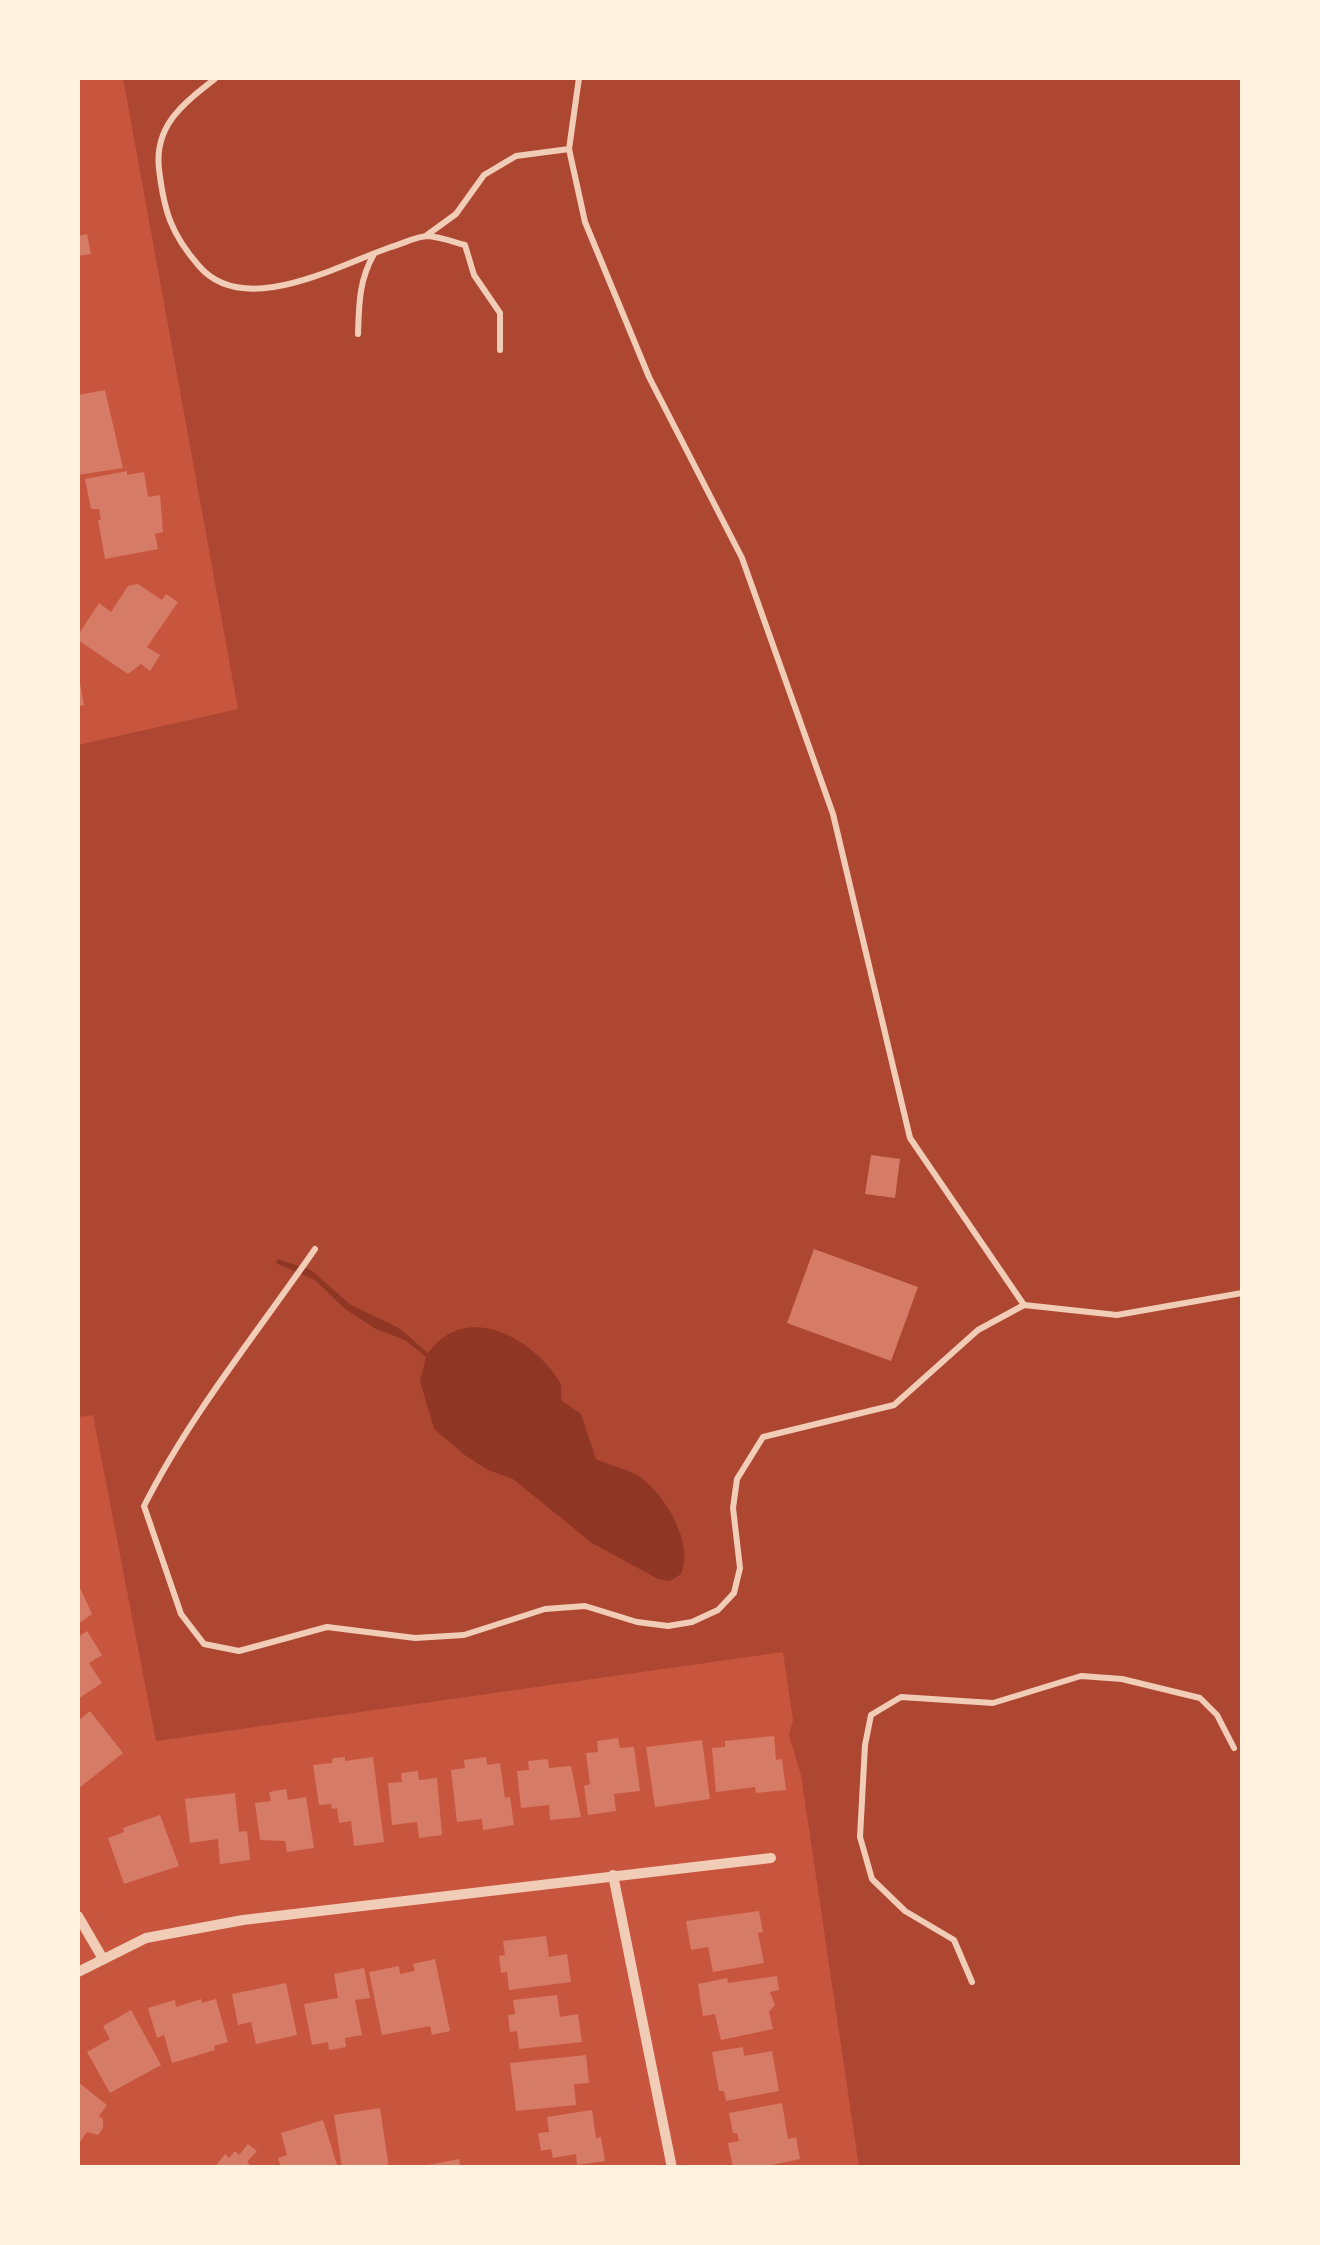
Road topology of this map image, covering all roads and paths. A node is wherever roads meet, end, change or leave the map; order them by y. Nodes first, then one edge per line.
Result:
1 (216, 78) edge
2 (579, 78) edge
3 (569, 149) junction
4 (426, 236) junction
5 (375, 252) junction
6 (358, 334) dead end
7 (500, 350) dead end
8 (315, 1249) dead end
9 (1242, 1293) edge
10 (1024, 1305) junction
11 (1234, 1748) dead end
12 (771, 1858) dead end
13 (613, 1875) junction
14 (78, 1916) edge
15 (104, 1959) junction
16 (78, 1972) edge
17 (972, 1982) dead end
18 (672, 2168) edge

1 - 5 lane
2 - 3 lane
3 - 4 lane
3 - 10 lane
4 - 5 lane
4 - 7 lane
5 - 6 lane
8 - 10 lane
9 - 10 lane
11 - 17 lane
12 - 13 street
13 - 15 street
13 - 18 street
14 - 15 street
15 - 16 street

